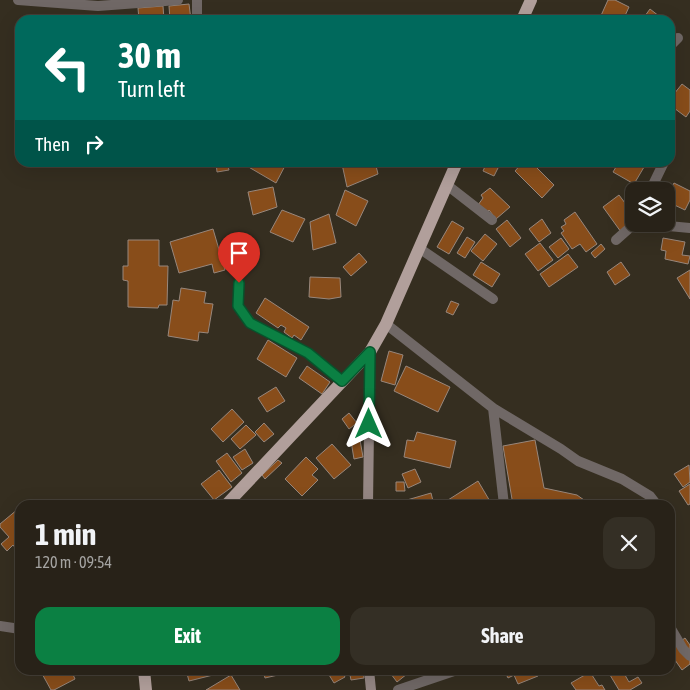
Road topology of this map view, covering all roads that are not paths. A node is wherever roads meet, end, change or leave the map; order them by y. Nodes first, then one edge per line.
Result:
1 (18, 0) edge
2 (178, 0) edge
3 (197, 0) edge
4 (532, 0) edge
5 (197, 15) edge
6 (526, 15) edge
7 (678, 38) dead end
8 (675, 41) edge
9 (455, 167) edge
10 (662, 167) edge
11 (654, 182) edge
12 (447, 184) junction
13 (492, 220) dead end
14 (675, 227) edge
15 (690, 228) edge
16 (625, 232) edge
17 (616, 240) dead end
18 (419, 248) junction
19 (239, 283) dead end
20 (493, 299) dead end
21 (386, 324) junction
22 (370, 352) junction
23 (342, 381) junction
24 (493, 408) junction
25 (231, 500) edge
26 (368, 500) edge
27 (503, 500) edge
28 (653, 500) edge
29 (0, 626) edge
30 (15, 628) edge
31 (675, 635) edge
32 (690, 656) edge
33 (144, 675) edge
34 (370, 675) edge
35 (442, 675) edge
36 (146, 690) edge
37 (371, 690) edge
38 (398, 690) edge

1 - 2 street
3 - 5 street
4 - 6 main road
7 - 8 street
9 - 12 main road
10 - 11 street
12 - 13 street
12 - 18 main road
14 - 15 street
16 - 17 street
18 - 20 street
18 - 21 main road
19 - 23 street
21 - 22 main road
21 - 24 street
22 - 23 main road
22 - 26 street
23 - 25 main road
24 - 27 street
24 - 28 street
29 - 30 street
31 - 32 street
33 - 36 main road
34 - 37 street
35 - 38 street

